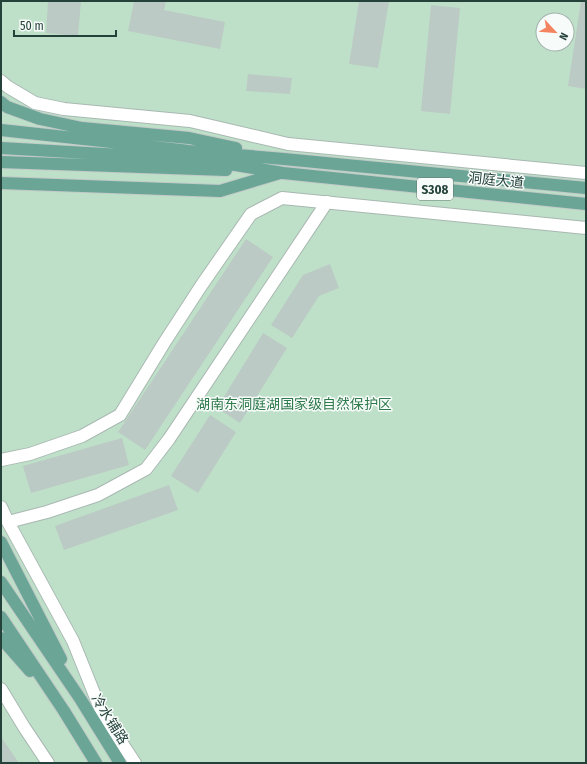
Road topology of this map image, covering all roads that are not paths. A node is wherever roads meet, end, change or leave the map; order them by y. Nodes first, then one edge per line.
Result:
1 (1, 81) edge
2 (1, 102) edge
3 (1, 130) edge
4 (6, 148) edge
5 (284, 158) junction
6 (1, 162) edge
7 (283, 173) junction
8 (586, 173) edge
9 (1, 183) edge
10 (586, 188) edge
11 (327, 202) junction
12 (586, 204) edge
13 (586, 228) edge
14 (1, 460) edge
15 (1, 507) edge
16 (8, 522) junction
17 (1, 542) edge
18 (1, 557) edge
19 (1, 582) edge
20 (1, 617) edge
21 (1, 638) edge
22 (1, 688) edge
23 (75, 692) junction
24 (86, 709) junction
25 (64, 711) junction
26 (48, 763) edge
27 (96, 763) edge
28 (120, 763) edge
29 (135, 763) edge

1 - 8 street
2 - 5 main road
3 - 5 main road, S308
4 - 7 main road
5 - 10 main road, 洞庭大道 / S308
6 - 7 main road, S308
7 - 9 main road
7 - 12 main road, 洞庭大道 / S308
11 - 13 street
11 - 14 street
11 - 16 street
15 - 16 street
16 - 29 street
17 - 24 main road
18 - 23 main road
19 - 23 main road
20 - 25 main road
21 - 25 main road
22 - 26 street
23 - 24 main road, 冷水铺路
24 - 28 main road, 冷水铺路
25 - 27 main road

